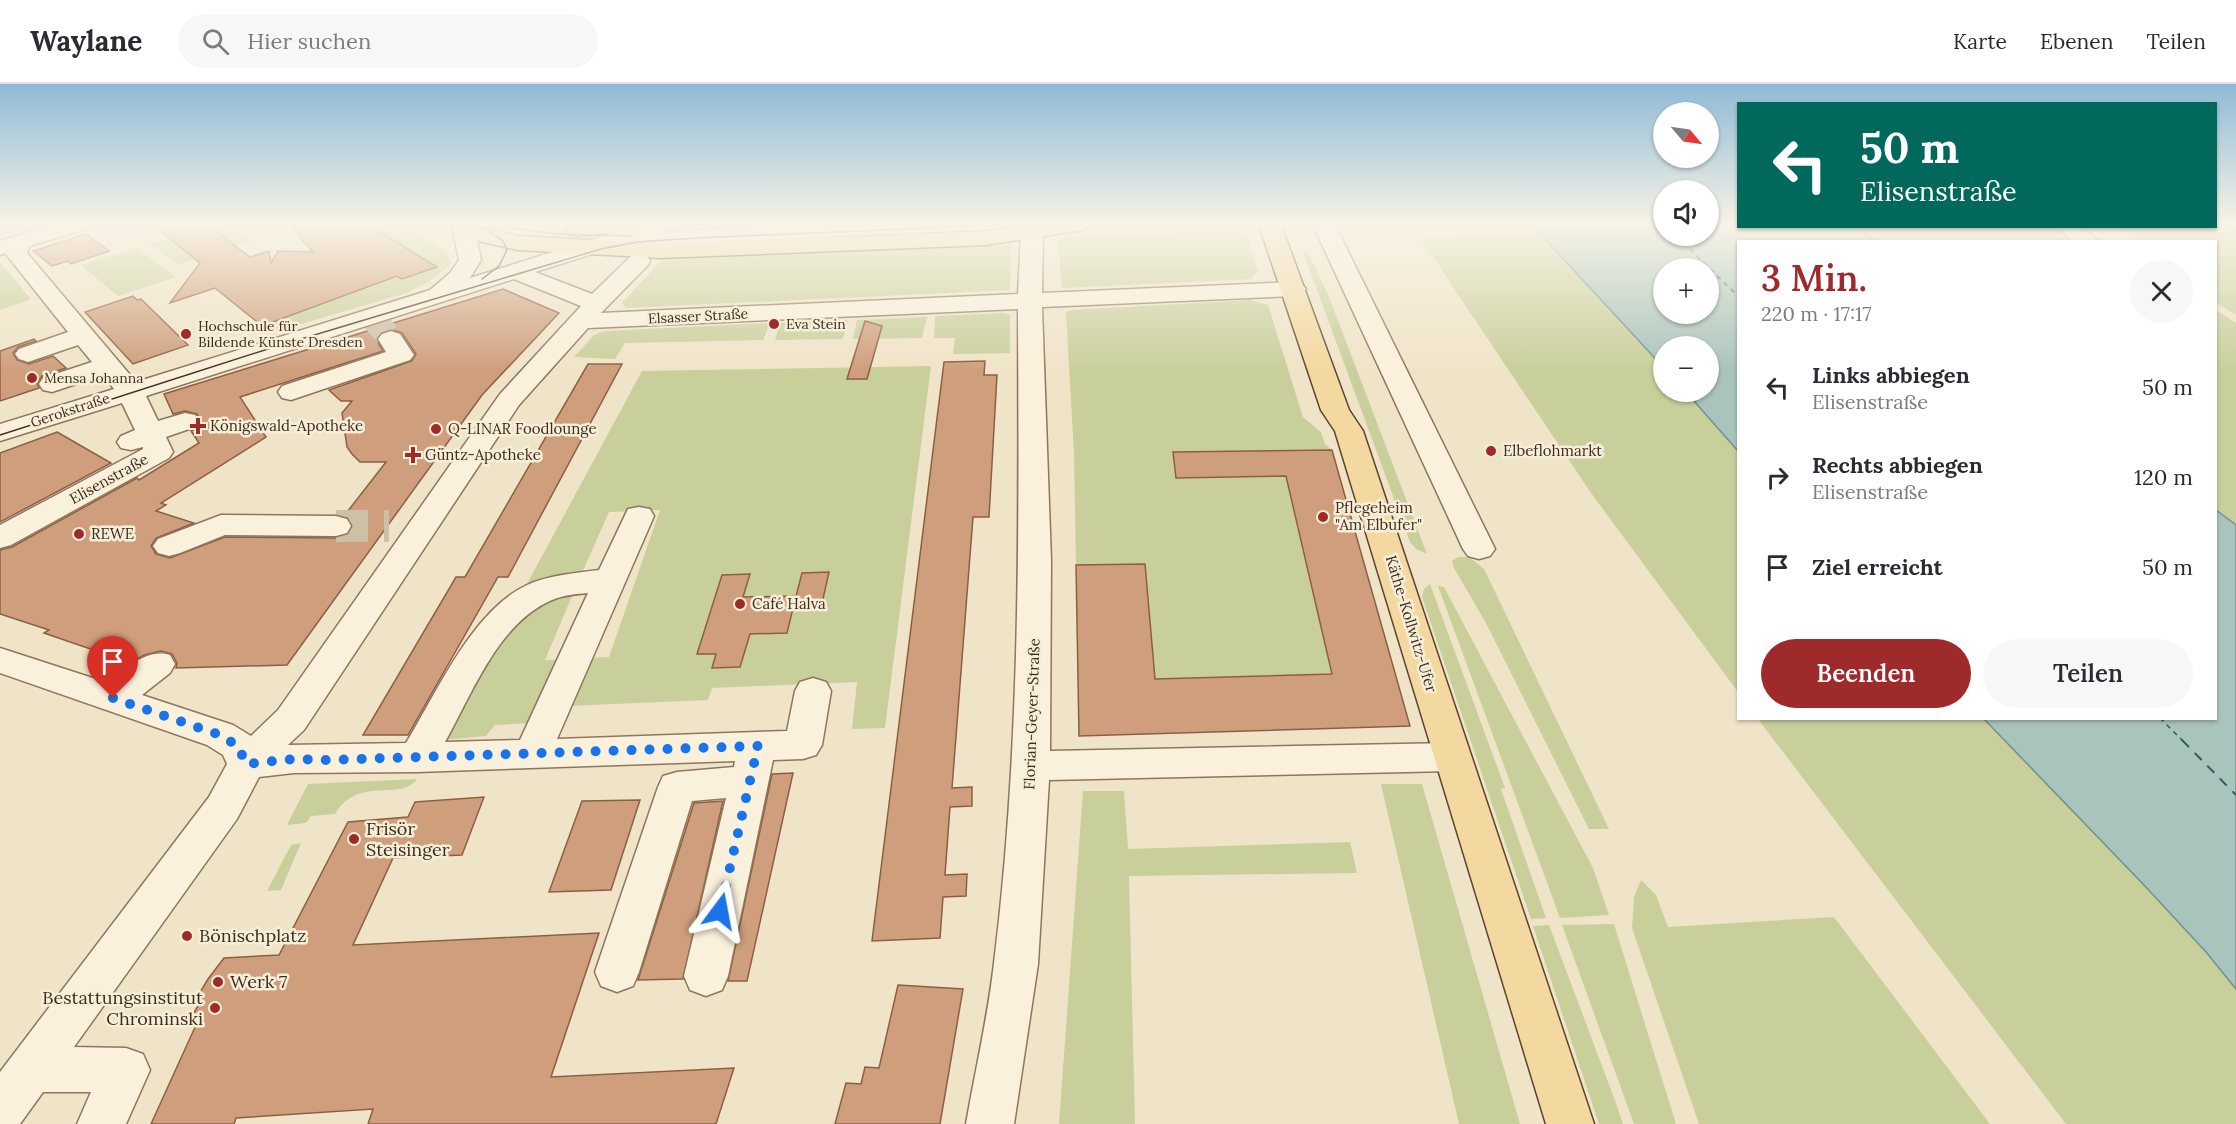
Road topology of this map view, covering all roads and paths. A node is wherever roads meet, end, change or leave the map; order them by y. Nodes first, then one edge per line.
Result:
1 (28, 274) edge
2 (462, 274) edge
3 (510, 274) edge
4 (522, 274) edge
5 (625, 274) edge
6 (1031, 274) edge
7 (1288, 274) edge
8 (1347, 274) edge
9 (1294, 289) junction
10 (437, 296) junction
11 (1030, 301) junction
12 (589, 313) junction
13 (83, 335) junction
14 (391, 339) tunnel mouth
15 (28, 354) dead end
16 (108, 365) junction
17 (52, 384) dead end
18 (291, 392) dead end
19 (140, 412) junction
20 (177, 413) dead end
21 (0, 433) edge
22 (639, 516) dead end
23 (336, 526) tunnel mouth
24 (389, 526) tunnel mouth
25 (422, 527) junction
26 (24, 532) edge
27 (169, 546) dead end
28 (1479, 549) dead end
29 (611, 579) junction
30 (0, 660) edge
31 (142, 663) dead end
32 (813, 692) dead end
33 (100, 694) junction
34 (532, 754) junction
35 (1452, 757) junction
36 (417, 758) junction
37 (246, 764) junction
38 (754, 764) junction
39 (1032, 766) junction
40 (617, 972) dead end
41 (706, 975) dead end
42 (31, 1068) junction
43 (0, 1111) edge
44 (101, 1124) edge
45 (990, 1124) edge
46 (1570, 1124) edge

1 - 13 street
2 - 10 street
3 - 10 street, Gerokstraße
4 - 12 street
5 - 12 street
6 - 11 street, Florian-Geyer-Straße
7 - 9 main road, Käthe-Kollwitz-Ufer
8 - 28 street
9 - 11 street, Elsasser Straße
9 - 35 main road, Käthe-Kollwitz-Ufer
10 - 19 street, Gerokstraße
11 - 12 street, Elsasser Straße
11 - 39 street, Florian-Geyer-Straße
12 - 25 street
13 - 15 street
13 - 16 street
14 - 18 street
16 - 17 street
16 - 19 street
19 - 20 street
19 - 21 street, Gerokstraße
19 - 26 street, Elisenstraße
22 - 29 street
23 - 27 street
24 - 25 street
25 - 37 street
29 - 34 street
29 - 36 street
30 - 33 street
31 - 33 street
32 - 38 street
33 - 37 street
34 - 36 street
34 - 38 street
35 - 39 street
35 - 46 main road, Käthe-Kollwitz-Ufer
36 - 37 street
37 - 42 street
38 - 40 street
38 - 41 street
39 - 45 street, Florian-Geyer-Straße
42 - 43 street
42 - 44 street

